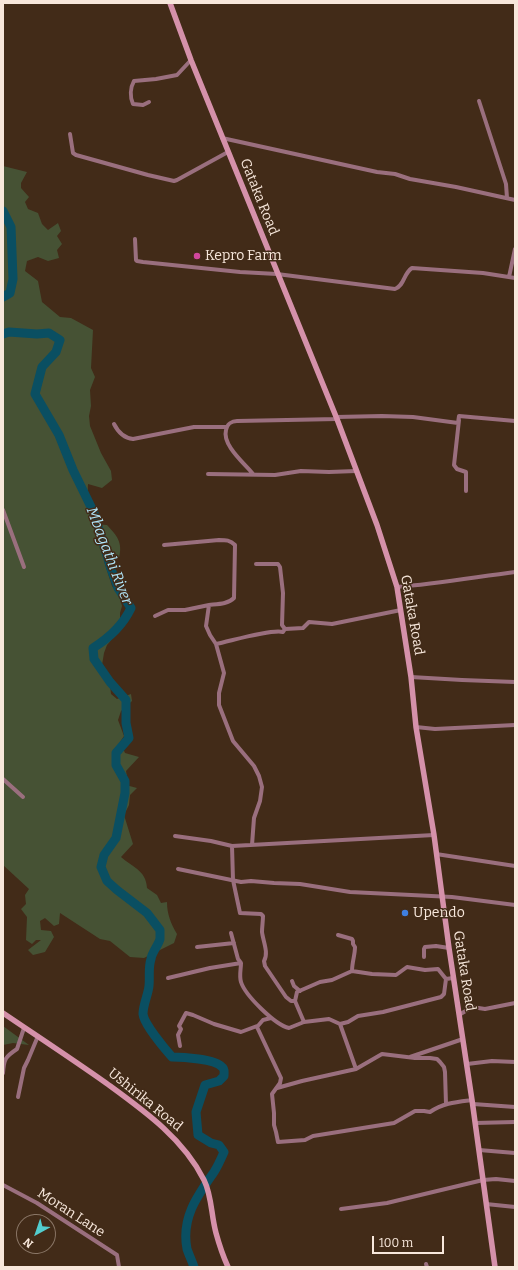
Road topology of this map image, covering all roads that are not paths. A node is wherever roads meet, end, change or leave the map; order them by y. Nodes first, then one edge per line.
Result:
1 (170, 3) edge
2 (191, 60) junction
3 (479, 101) dead end
4 (149, 102) dead end
5 (70, 134) dead end
6 (222, 138) junction
7 (228, 152) junction
8 (507, 198) junction
9 (515, 200) edge
10 (135, 239) dead end
11 (515, 249) edge
12 (277, 274) junction
13 (509, 277) junction
14 (515, 278) edge
15 (459, 416) junction
16 (336, 418) junction
17 (515, 421) edge
18 (114, 424) dead end
19 (226, 427) junction
20 (356, 470) junction
21 (208, 474) dead end
22 (254, 474) junction
23 (466, 491) dead end
24 (3, 510) edge
25 (164, 545) dead end
26 (256, 564) dead end
27 (24, 567) dead end
28 (515, 572) edge
29 (397, 587) junction
30 (210, 605) junction
31 (400, 610) junction
32 (155, 616) dead end
33 (285, 629) junction
34 (216, 644) junction
35 (411, 677) junction
36 (515, 682) edge
37 (515, 725) edge
38 (416, 727) junction
39 (3, 779) edge
40 (24, 797) dead end
41 (434, 835) junction
42 (175, 836) dead end
43 (252, 845) junction
44 (232, 846) junction
45 (436, 854) junction
46 (515, 866) edge
47 (178, 869) dead end
48 (233, 880) junction
49 (442, 897) junction
50 (515, 905) edge
51 (231, 933) dead end
52 (338, 935) dead end
53 (234, 943) junction
54 (197, 948) dead end
55 (449, 948) junction
56 (424, 957) dead end
57 (241, 963) junction
58 (352, 971) junction
59 (168, 978) dead end
60 (446, 978) junction
61 (453, 978) junction
62 (292, 981) dead end
63 (310, 987) junction
64 (295, 1001) junction
65 (515, 1003) edge
66 (3, 1014) edge
67 (459, 1014) junction
68 (271, 1018) junction
69 (304, 1022) junction
70 (340, 1024) junction
71 (257, 1026) junction
72 (24, 1028) junction
73 (38, 1036) junction
74 (463, 1039) junction
75 (180, 1046) dead end
76 (408, 1058) junction
77 (515, 1062) edge
78 (467, 1064) junction
79 (356, 1069) junction
80 (3, 1073) edge
81 (277, 1088) junction
82 (18, 1097) dead end
83 (472, 1102) junction
84 (446, 1104) junction
85 (515, 1107) edge
86 (515, 1122) edge
87 (475, 1123) junction
88 (479, 1150) junction
89 (515, 1153) edge
90 (483, 1180) junction
91 (515, 1181) edge
92 (3, 1185) edge
93 (486, 1204) junction
94 (515, 1207) edge
95 (341, 1209) dead end
96 (119, 1267) edge
97 (228, 1267) edge
98 (494, 1267) edge

1 - 2 street, Gataka Road
2 - 4 street
2 - 6 street, Gataka Road
3 - 8 street
5 - 7 street
6 - 7 street, Gataka Road
6 - 8 street
7 - 12 street, Gataka Road
8 - 9 street
10 - 12 street
11 - 13 street
12 - 13 street
12 - 16 street, Gataka Road
13 - 14 street
15 - 16 street
15 - 17 street
15 - 23 street
16 - 19 street
16 - 20 street, Gataka Road
18 - 19 street
19 - 22 street
20 - 22 street
20 - 29 street, Gataka Road
21 - 22 street
24 - 27 street
25 - 30 street
26 - 33 street
28 - 29 street
29 - 31 street, Gataka Road
30 - 32 street
30 - 34 street
31 - 33 street
31 - 35 street, Gataka Road
33 - 34 street
34 - 43 street
35 - 36 street
35 - 38 street, Gataka Road
37 - 38 street
38 - 41 street, Gataka Road
39 - 40 street
41 - 43 street
41 - 45 street, Gataka Road
42 - 44 street
43 - 44 street
44 - 48 street
45 - 46 street
45 - 49 street, Gataka Road
47 - 48 street
48 - 49 street
48 - 64 street
49 - 50 street
49 - 55 street, Gataka Road
51 - 53 street
52 - 58 street
53 - 54 street
53 - 57 street
55 - 56 street
55 - 61 street, Gataka Road
57 - 59 street
57 - 68 street
58 - 60 street
58 - 63 street
60 - 61 street
60 - 70 street
61 - 67 street, Gataka Road
62 - 63 street
63 - 64 street
64 - 69 street
65 - 67 street
66 - 72 street, Ushirika Road
67 - 74 street, Gataka Road
68 - 69 street
68 - 71 street
69 - 70 street
70 - 79 street
71 - 75 street
71 - 81 street
72 - 73 street, Ushirika Road
72 - 80 street
73 - 82 street
73 - 97 street, Ushirika Road
74 - 76 street
74 - 78 street, Gataka Road
76 - 79 street
76 - 84 street
77 - 78 street
78 - 83 street, Gataka Road
79 - 81 street
81 - 84 street
83 - 84 street
83 - 85 street
83 - 87 street, Gataka Road
86 - 87 street
87 - 88 street, Gataka Road
88 - 89 street
88 - 90 street, Gataka Road
90 - 91 street
90 - 93 street, Gataka Road
90 - 95 street
92 - 96 street, Moran Lane
93 - 94 street
93 - 98 street, Gataka Road

